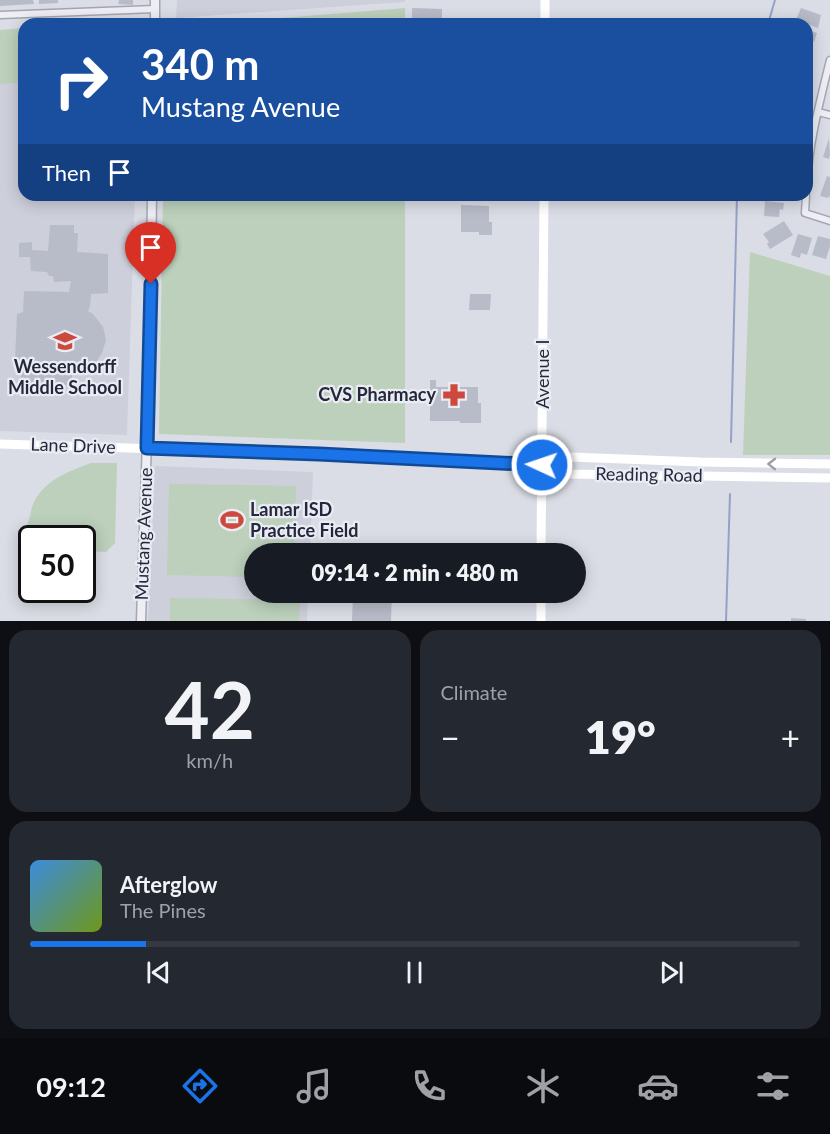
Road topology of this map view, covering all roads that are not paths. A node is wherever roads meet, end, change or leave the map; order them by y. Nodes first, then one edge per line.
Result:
1 (545, 0) edge
2 (155, 4) edge
3 (0, 15) edge
4 (545, 18) edge
5 (830, 60) edge
6 (818, 112) junction
7 (830, 115) edge
8 (813, 138) edge
9 (153, 201) edge
10 (544, 201) edge
11 (806, 201) edge
12 (830, 221) edge
13 (0, 444) edge
14 (147, 448) junction
15 (830, 464) edge
16 (542, 465) junction
17 (815, 465) junction
18 (814, 478) junction
19 (830, 478) edge
20 (541, 543) edge
21 (541, 603) edge
22 (141, 621) edge
23 (541, 621) edge

1 - 4 main road
2 - 3 street
5 - 6 street
6 - 7 street
6 - 8 street
9 - 14 street, Mustang Avenue
10 - 16 main road, Avenue I
11 - 12 street
13 - 14 main road, Lane Drive
14 - 16 main road, Lane Drive
14 - 22 street, Mustang Avenue
15 - 17 main road, Reading Road
17 -> 16 main road, Reading Road
16 - 18 main road, Reading Road
16 - 20 main road, Avenue I
17 - 18 main road
18 - 19 main road, Reading Road
21 - 23 main road

